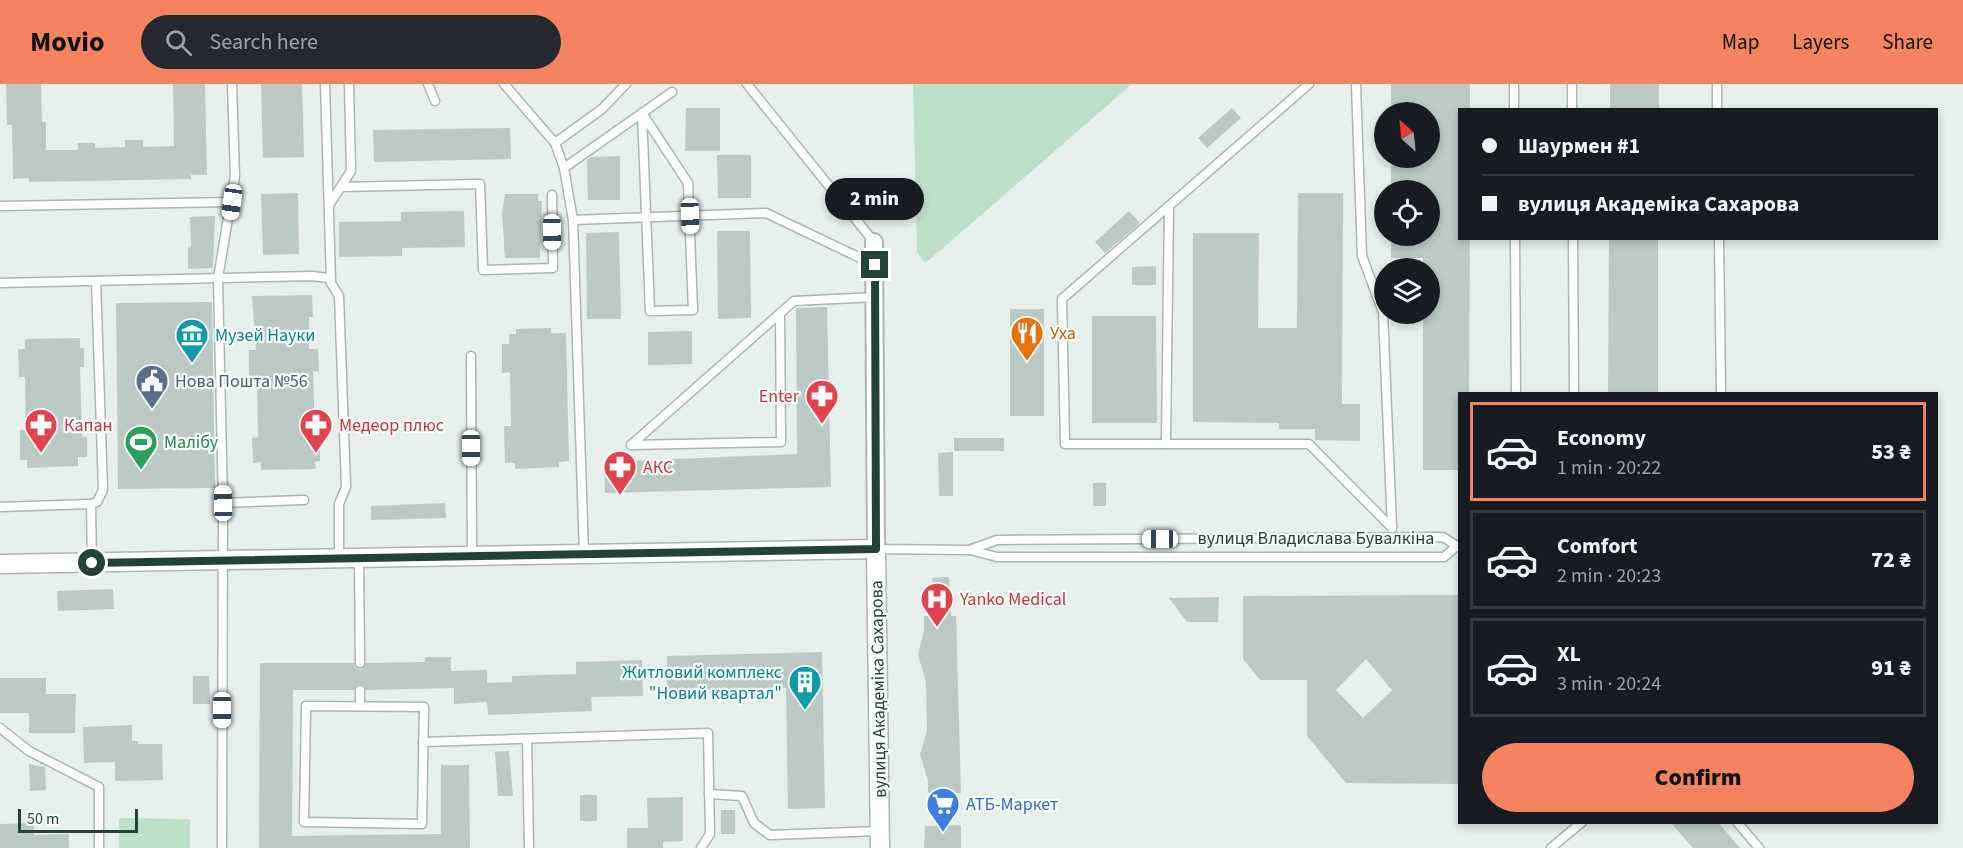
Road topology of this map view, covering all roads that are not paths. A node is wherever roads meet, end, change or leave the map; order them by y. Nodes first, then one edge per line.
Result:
1 (232, 84) edge
2 (325, 84) edge
3 (349, 84) edge
4 (429, 84) edge
5 (504, 84) edge
6 (626, 84) edge
7 (747, 84) edge
8 (1309, 84) edge
9 (1356, 84) edge
10 (1514, 84) edge
11 (1572, 84) edge
12 (1717, 84) edge
13 (672, 92) dead end
14 (435, 101) dead end
15 (1514, 108) edge
16 (1572, 108) edge
17 (1717, 108) edge
18 (642, 113) junction
19 (555, 143) junction
20 (564, 168) junction
21 (341, 187) junction
22 (552, 195) dead end
23 (232, 202) junction
24 (0, 206) edge
25 (329, 206) junction
26 (1169, 206) junction
27 (690, 216) junction
28 (646, 217) junction
29 (573, 220) junction
30 (1515, 240) edge
31 (1573, 240) edge
32 (1719, 240) edge
33 (874, 242) joint
34 (875, 265) junction
35 (218, 278) junction
36 (96, 280) junction
37 (331, 281) junction
38 (0, 283) edge
39 (876, 297) junction
40 (780, 313) junction
41 (471, 356) dead end
42 (1516, 392) edge
43 (1574, 392) edge
44 (1721, 392) edge
45 (1166, 443) junction
46 (304, 500) dead end
47 (223, 503) junction
48 (91, 504) junction
49 (0, 507) edge
50 (1392, 528) junction
51 (1392, 538) junction
52 (1458, 546) edge
53 (876, 549) junction
54 (969, 550) junction
55 (584, 555) junction
56 (472, 556) junction
57 (359, 558) junction
58 (339, 559) junction
59 (223, 561) junction
60 (92, 563) junction
61 (0, 564) edge
62 (360, 663) dead end
63 (360, 690) dead end
64 (360, 706) junction
65 (0, 728) edge
66 (527, 739) junction
67 (423, 742) junction
68 (709, 794) junction
69 (1580, 824) edge
70 (1739, 824) edge
71 (880, 839) edge
72 (99, 848) edge
73 (222, 848) edge
74 (529, 848) edge
75 (701, 848) edge
76 (1551, 848) edge
77 (1759, 848) edge

1 - 23 lane
2 - 25 lane
3 - 21 lane
4 - 14 lane
5 - 19 lane
6 - 19 lane
7 - 33 lane
8 - 26 lane
9 - 50 lane
10 - 15 lane
11 - 16 lane
12 - 17 lane
13 - 18 lane
18 - 20 lane
18 - 27 lane
18 - 28 lane
19 - 20 lane
20 - 29 lane
21 - 22 lane
21 - 25 lane
23 - 24 lane
23 - 35 lane
25 - 37 lane
26 - 45 lane
26 - 45 lane
27 - 28 lane
27 - 28 lane
27 - 34 lane
28 - 29 lane
29 - 55 lane
30 - 42 lane
31 - 43 lane
32 - 44 lane
33 - 34 street, вулиця Академіка Сахарова
34 - 39 street, вулиця Академіка Сахарова
35 - 36 lane
35 - 37 lane
35 - 47 lane
36 - 38 lane
36 - 48 lane
37 - 58 lane
39 - 40 lane
39 - 53 street, вулиця Академіка Сахарова
40 - 40 lane
41 - 56 lane
45 - 50 lane
46 - 47 lane
47 - 59 lane
48 - 49 lane
48 - 60 lane
50 - 51 lane
51 - 52 lane, вулиця Владислава Бувалкіна
51 - 54 lane, вулиця Владислава Бувалкіна
52 - 54 lane, вулиця Владислава Бувалкіна
53 - 54 lane, вулиця Владислава Бувалкіна
53 - 55 street, вулиця Владислава Бувалкіна
53 - 71 street, вулиця Академіка Сахарова
55 - 56 street, вулиця Владислава Бувалкіна
56 - 57 street, вулиця Владислава Бувалкіна
57 - 58 street, вулиця Владислава Бувалкіна
57 - 62 lane
58 - 59 street, вулиця Владислава Бувалкіна
59 - 60 street, вулиця Владислава Бувалкіна
59 - 73 lane
60 - 61 street, вулиця Владислава Бувалкіна
63 - 64 lane
64 - 67 lane
64 - 67 lane
65 - 72 lane
66 - 67 lane
66 - 68 lane
66 - 74 lane
68 - 71 lane
68 - 75 lane
69 - 76 lane
70 - 77 lane

